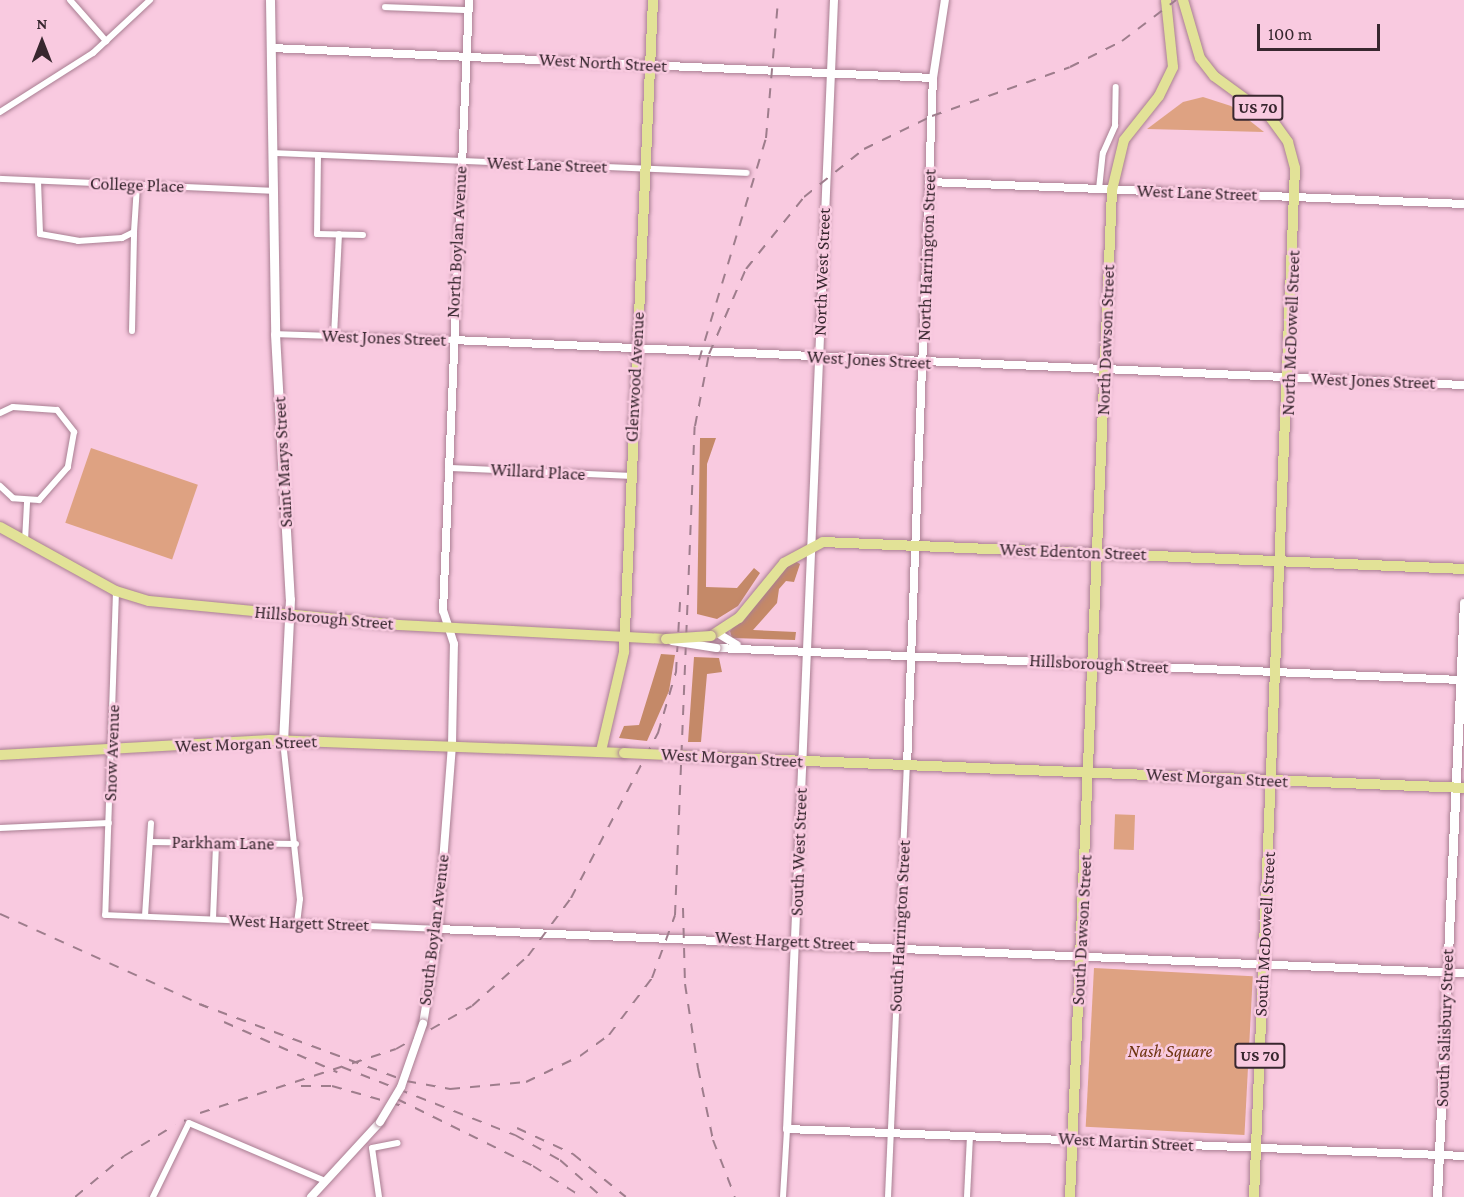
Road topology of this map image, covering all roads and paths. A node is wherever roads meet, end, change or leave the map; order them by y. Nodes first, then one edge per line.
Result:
1 (70, 0) edge
2 (150, 0) edge
3 (270, 0) edge
4 (410, 0) edge
5 (653, 0) edge
6 (834, 0) edge
7 (945, 0) edge
8 (1166, 0) edge
9 (1183, 0) edge
10 (469, 5) edge
11 (385, 7) dead end
12 (410, 8) junction
13 (106, 41) junction
14 (272, 48) junction
15 (466, 57) junction
16 (650, 65) junction
17 (830, 74) junction
18 (933, 78) junction
19 (1116, 87) dead end
20 (0, 112) edge
21 (274, 153) junction
22 (318, 155) junction
23 (461, 161) junction
24 (644, 169) junction
25 (747, 172) dead end
26 (0, 179) edge
27 (38, 181) junction
28 (930, 182) junction
29 (136, 185) junction
30 (1099, 189) junction
31 (1112, 190) junction
32 (274, 191) junction
33 (1296, 197) junction
34 (1464, 204) edge
35 (134, 232) junction
36 (339, 234) junction
37 (363, 235) dead end
38 (132, 331) dead end
39 (275, 334) junction
40 (334, 336) junction
41 (453, 340) junction
42 (636, 351) junction
43 (819, 358) junction
44 (922, 363) junction
45 (1104, 370) junction
46 (1290, 377) junction
47 (1464, 385) edge
48 (0, 413) edge
49 (447, 468) junction
50 (630, 476) junction
51 (0, 486) edge
52 (27, 502) junction
53 (0, 527) edge
54 (25, 542) junction
55 (915, 545) junction
56 (811, 547) junction
57 (1098, 553) junction
58 (1282, 561) junction
59 (1464, 569) edge
60 (116, 591) junction
61 (1464, 603) edge
62 (289, 615) junction
63 (448, 627) junction
64 (717, 633) junction
65 (625, 637) junction
66 (666, 639) junction
67 (737, 646) junction
68 (807, 651) junction
69 (911, 656) junction
70 (1093, 664) junction
71 (1277, 672) junction
72 (1461, 680) junction
73 (283, 741) junction
74 (452, 746) junction
75 (113, 748) junction
76 (601, 752) junction
77 (0, 755) edge
78 (803, 762) junction
79 (907, 766) junction
80 (1089, 774) junction
81 (1272, 781) junction
82 (1460, 788) edge
83 (109, 823) junction
84 (151, 823) dead end
85 (0, 828) edge
86 (150, 842) junction
87 (216, 844) junction
88 (296, 844) junction
89 (105, 915) joint
90 (146, 916) junction
91 (213, 919) junction
92 (297, 923) junction
93 (438, 929) junction
94 (795, 942) junction
95 (898, 948) junction
96 (1081, 956) junction
97 (1264, 964) junction
98 (1447, 972) junction
99 (1464, 973) edge
100 (787, 1129) junction
101 (891, 1133) junction
102 (970, 1136) junction
103 (1073, 1140) junction
104 (398, 1143) dead end
105 (1256, 1148) junction
106 (1439, 1155) junction
107 (1464, 1156) edge
108 (324, 1181) junction
109 (153, 1197) edge
110 (311, 1197) edge
111 (379, 1197) edge
112 (783, 1197) edge
113 (888, 1197) edge
114 (967, 1197) edge
115 (1070, 1197) edge
116 (1254, 1197) edge
117 (1437, 1197) edge

1 - 13 street
2 - 13 street
3 - 14 main road, Saint Marys Street
4 - 12 street
5 - 16 main road, Glenwood Avenue
6 - 17 street, North West Street
7 - 18 street, North Harrington Street
8 - 31 main road, North Dawson Street
9 - 33 main road, North McDowell Street / US 70
10 - 12 street
10 - 15 street, North Boylan Avenue
11 - 12 street
13 - 20 street
14 - 15 street, West North Street
14 - 21 main road, Saint Marys Street
15 - 16 street, West North Street
15 - 23 street, North Boylan Avenue
16 - 17 street, West North Street
16 - 24 main road, Glenwood Avenue
17 - 18 street, West North Street
17 - 43 street, North West Street
18 - 28 street, North Harrington Street
19 - 30 street
21 - 22 street, West Lane Street
21 - 32 main road, Saint Marys Street
22 - 23 street, West Lane Street
22 - 36 street
23 - 24 street, West Lane Street
23 - 41 street, North Boylan Avenue
24 - 25 street, West Lane Street
24 - 42 main road, Glenwood Avenue
26 - 27 street, College Place
27 - 29 street, College Place
27 - 35 street
28 - 30 street, West Lane Street
28 - 44 street, North Harrington Street
29 - 32 street, College Place
29 - 35 street
30 - 31 street, West Lane Street
31 - 33 street, West Lane Street
31 - 45 main road, North Dawson Street
32 - 39 main road, Saint Marys Street
33 - 34 street, West Lane Street
33 - 46 main road, North McDowell Street / US 70
35 - 38 street
36 - 37 street
36 - 40 street
39 - 40 street, West Jones Street
39 - 62 main road, Saint Marys Street
40 - 41 street, West Jones Street
41 - 42 street, West Jones Street
41 - 49 street, North Boylan Avenue
42 - 43 street, West Jones Street
42 - 50 main road, Glenwood Avenue
43 - 44 street, West Jones Street
43 - 56 street, North West Street
44 - 45 street, West Jones Street
44 - 55 street, North Harrington Street
45 - 46 street, West Jones Street
45 - 57 main road, North Dawson Street
46 - 47 street, West Jones Street
46 - 58 main road, North McDowell Street / US 70
48 - 52 street
49 - 50 street, Willard Place
49 - 63 street, North Boylan Avenue
50 - 65 main road, Glenwood Avenue
51 - 52 street
52 - 54 street
53 - 54 main road, Hillsborough Street
54 - 60 main road, Hillsborough Street
55 - 56 main road, West Edenton Street
55 - 57 main road, West Edenton Street
55 - 69 street, North Harrington Street
56 - 64 main road, West Edenton Street
56 - 68 street, North West Street
57 - 58 main road, West Edenton Street
57 - 70 main road, North Dawson Street
58 - 59 main road, West Edenton Street
58 - 71 main road, North McDowell Street / US 70
60 - 62 main road, Hillsborough Street
60 - 75 street, Snow Avenue
61 - 72 main road, South Salisbury Street
62 - 63 main road, Hillsborough Street
62 - 73 main road, Saint Marys Street
63 - 65 main road, Hillsborough Street
63 - 74 street, South Boylan Avenue
64 - 66 main road, Hillsborough Street, bridge
64 - 67 street, Hillsborough Street
65 - 66 main road, Hillsborough Street
65 - 76 main road, Glenwood Avenue
66 - 67 street, Hillsborough Street, bridge
67 - 68 street, Hillsborough Street
68 - 69 street, Hillsborough Street
68 - 78 street, South West Street
69 - 70 street, Hillsborough Street
69 - 79 street, South Harrington Street
70 - 71 street, Hillsborough Street
70 - 80 main road, South Dawson Street
71 - 72 street, Hillsborough Street
71 - 81 main road, South McDowell Street / US 70
72 - 82 main road, South Salisbury Street
73 - 74 main road, West Morgan Street
73 - 75 main road, West Morgan Street
73 - 88 street, Saint Marys Street
74 - 76 main road, West Morgan Street
74 - 93 street, South Boylan Avenue
75 - 77 main road, West Morgan Street
75 - 83 street, Snow Avenue
76 - 78 main road, West Morgan Street, bridge
78 - 79 main road, West Morgan Street
78 - 94 street, South West Street
79 - 80 main road, West Morgan Street
79 - 95 street, South Harrington Street
80 - 81 main road, West Morgan Street
80 - 96 main road, South Dawson Street
81 - 82 main road, West Morgan Street
81 - 97 main road, South McDowell Street / US 70
82 - 98 main road, South Salisbury Street
83 - 85 street
83 - 89 street, Snow Avenue
84 - 86 street
86 - 87 street, Parkham Lane
86 - 90 street
87 - 88 street, Parkham Lane
87 - 91 street
88 - 92 street, Saint Marys Street
89 - 90 street, West Hargett Street
90 - 91 street, West Hargett Street
91 - 92 street, West Hargett Street
92 - 93 street, West Hargett Street
93 - 94 street, West Hargett Street
93 - 108 street, South Boylan Avenue, bridge
94 - 95 street, West Hargett Street
94 - 100 street, South West Street
95 - 96 street, West Hargett Street
95 - 101 street, South Harrington Street
96 - 97 street, West Hargett Street
96 - 103 main road, South Dawson Street
97 - 98 street, West Hargett Street
97 - 105 main road, South McDowell Street / US 70
98 - 99 street, West Hargett Street
98 - 106 main road, South Salisbury Street
100 - 101 street, West Martin Street
100 - 112 street, South West Street
101 - 102 street, West Martin Street
101 - 113 street, South Harrington Street
102 - 103 street, West Martin Street
102 - 114 street
103 - 105 street, West Martin Street
103 - 115 main road, South Dawson Street
104 - 111 street
105 - 106 street, West Martin Street
105 - 116 main road, South McDowell Street / US 70
106 - 107 street, West Martin Street
106 - 117 main road, South Salisbury Street
108 - 109 street
108 - 110 street, South Boylan Avenue

